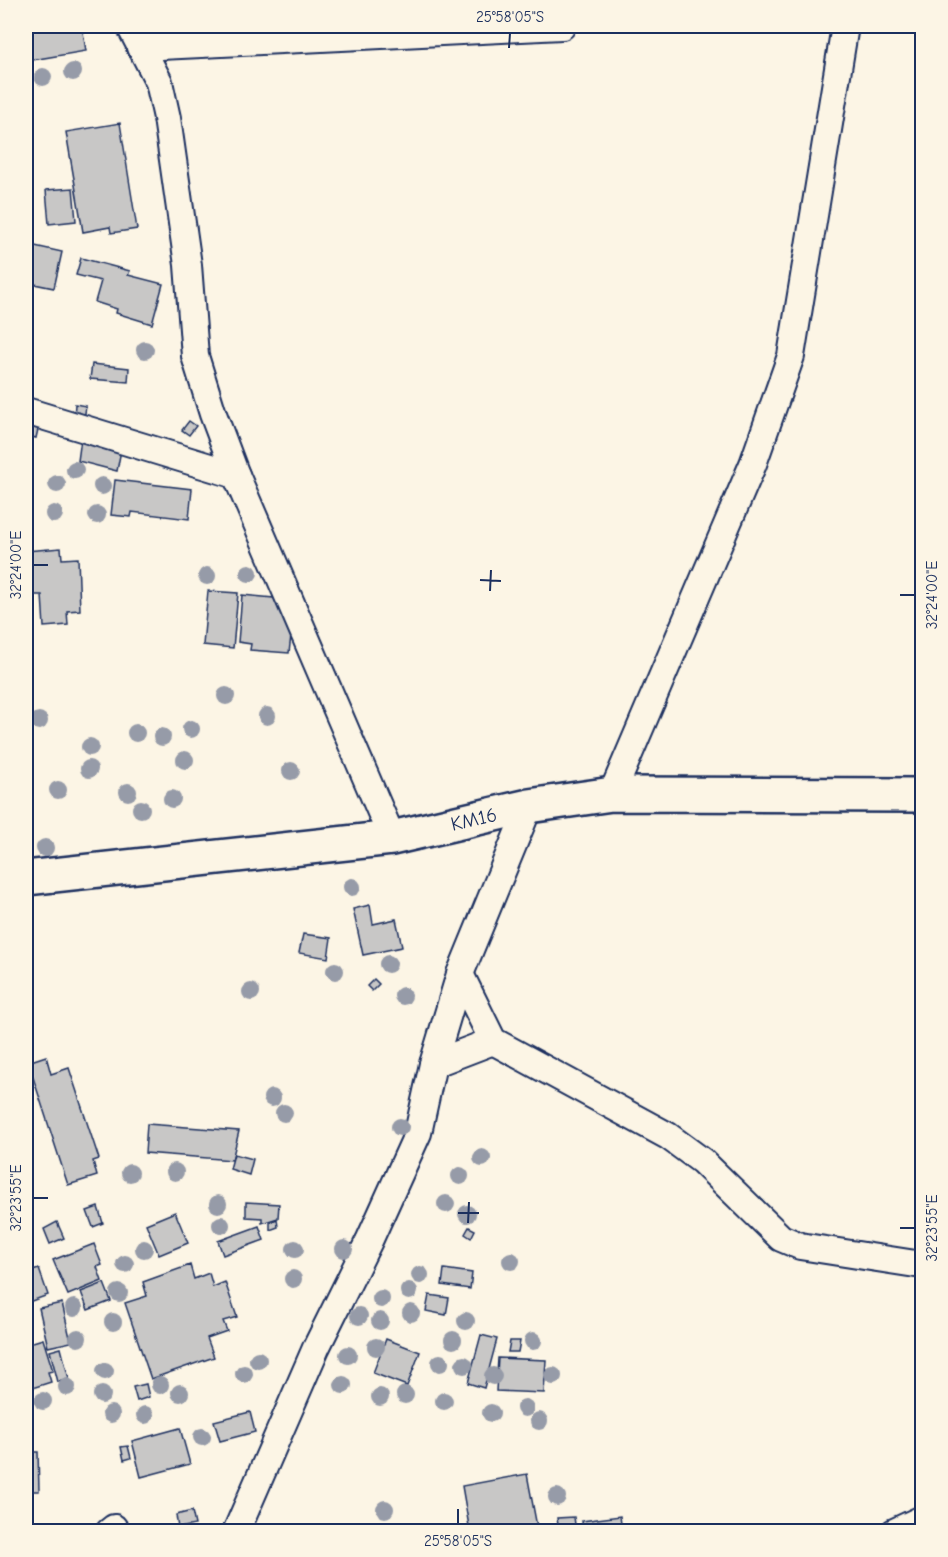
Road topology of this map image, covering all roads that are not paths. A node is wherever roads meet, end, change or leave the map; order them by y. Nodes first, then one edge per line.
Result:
1 (561, 26) edge
2 (845, 26) edge
3 (135, 36) edge
4 (26, 411) edge
5 (236, 475) junction
6 (612, 794) junction
7 (922, 795) edge
8 (529, 806) junction
9 (392, 838) junction
10 (26, 878) edge
11 (460, 974) junction
12 (493, 1041) junction
13 (433, 1064) junction
14 (922, 1265) edge
15 (922, 1520) edge
16 (236, 1532) edge
17 (894, 1532) edge

1 - 3 street
2 - 6 street
3 - 5 street
4 - 5 street
5 - 9 street
6 - 7 street, KM16
6 - 8 street, KM16
8 - 9 street, KM16
8 - 11 street
9 - 10 street, KM16
11 - 12 street
11 - 13 street
12 - 13 street
12 - 14 street
13 - 16 street
15 - 17 street

